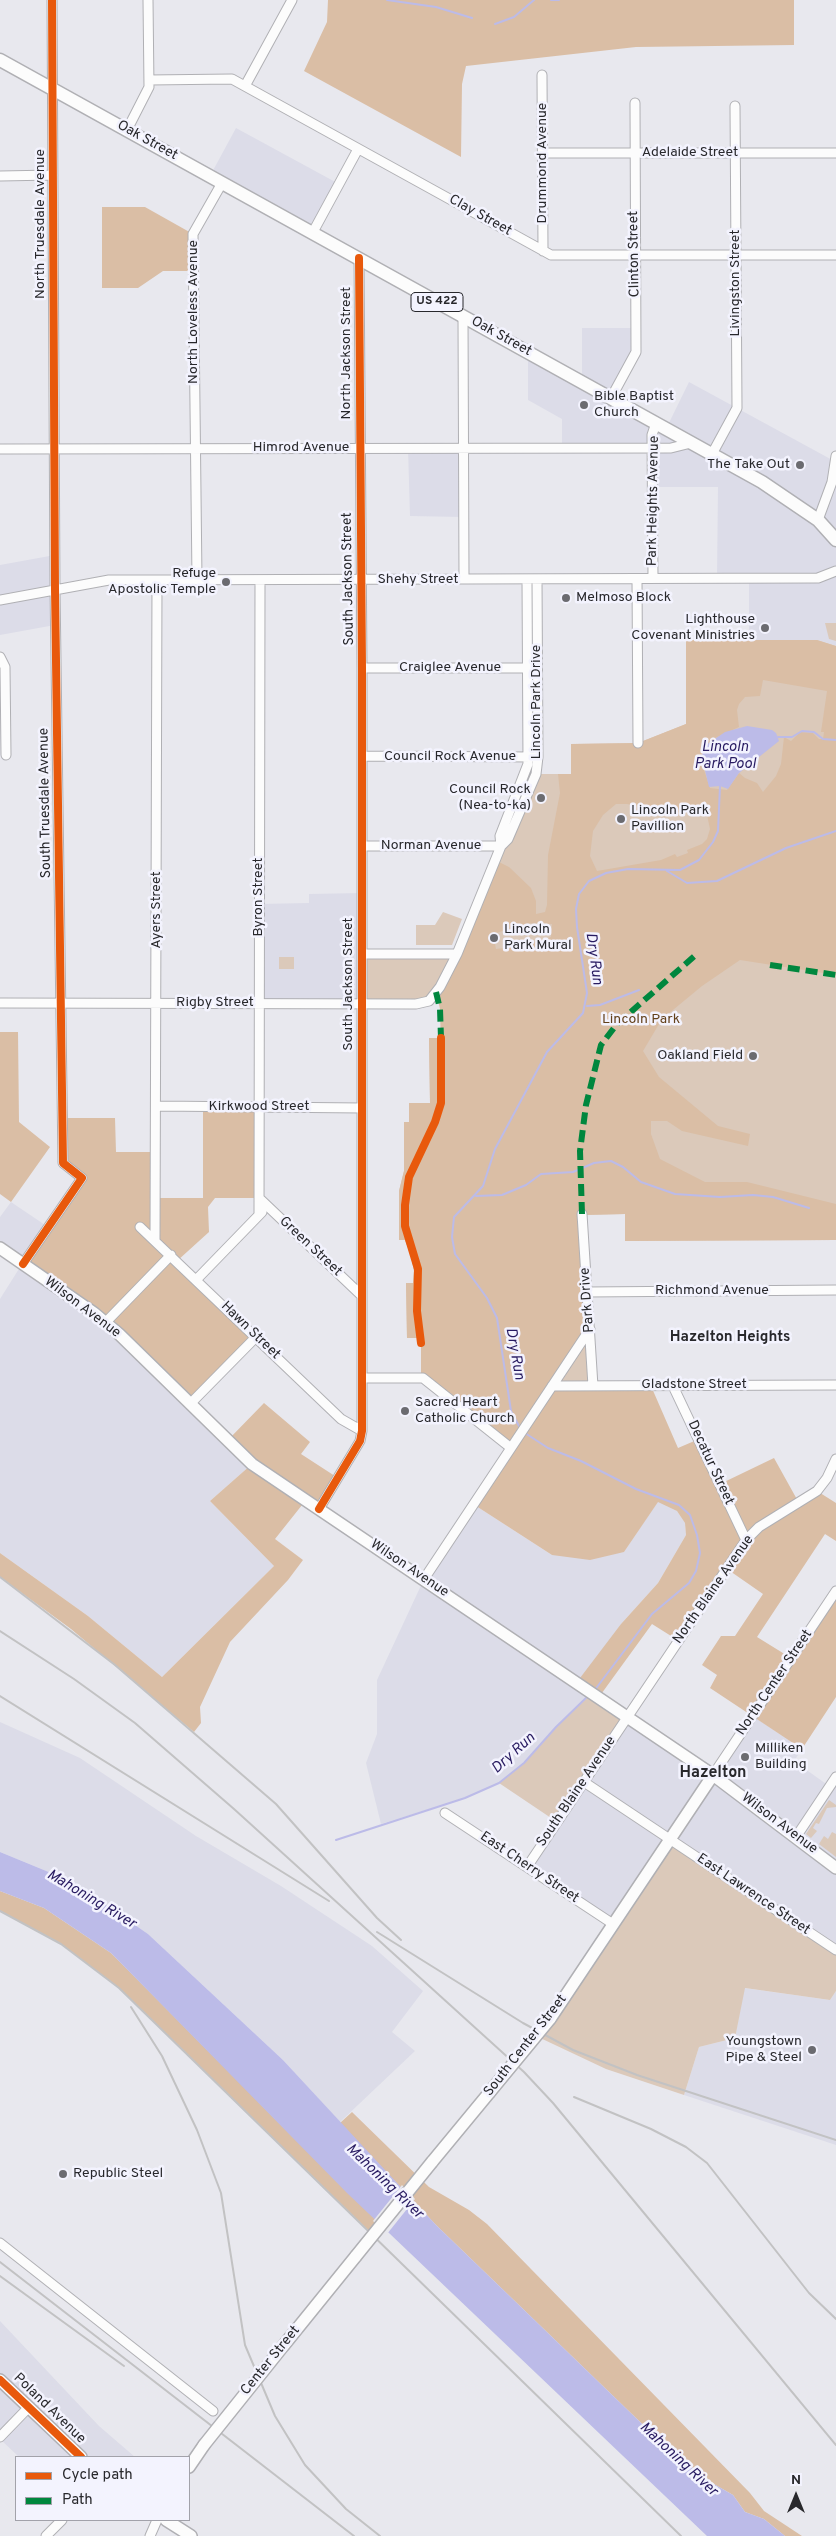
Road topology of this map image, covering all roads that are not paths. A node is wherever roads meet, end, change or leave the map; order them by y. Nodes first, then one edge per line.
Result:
1 (52, 0) edge
2 (148, 0) edge
3 (292, 0) edge
4 (0, 60) edge
5 (542, 75) dead end
6 (149, 80) junction
7 (245, 86) junction
8 (52, 90) junction
9 (636, 103) dead end
10 (735, 106) dead end
11 (126, 130) junction
12 (358, 148) junction
13 (544, 153) junction
14 (634, 153) junction
15 (736, 153) junction
16 (836, 153) edge
17 (0, 176) edge
18 (53, 176) junction
19 (222, 183) junction
20 (313, 232) junction
21 (543, 251) junction
22 (836, 255) edge
23 (635, 256) junction
24 (736, 256) junction
25 (359, 258) junction
26 (463, 316) junction
27 (611, 398) junction
28 (656, 424) junction
29 (691, 443) junction
30 (0, 448) edge
31 (54, 448) junction
32 (196, 448) junction
33 (360, 448) junction
34 (462, 448) junction
35 (652, 448) junction
36 (712, 454) junction
37 (836, 456) edge
38 (818, 520) junction
39 (836, 540) edge
40 (836, 572) edge
41 (637, 578) junction
42 (653, 578) junction
43 (196, 579) junction
44 (464, 579) junction
45 (527, 579) junction
46 (537, 579) junction
47 (157, 580) junction
48 (260, 580) junction
49 (362, 580) junction
50 (55, 589) junction
51 (0, 600) edge
52 (0, 657) edge
53 (362, 668) junction
54 (533, 668) junction
55 (638, 743) dead end
56 (6, 755) dead end
57 (362, 756) junction
58 (528, 757) junction
59 (538, 758) junction
60 (362, 846) junction
61 (501, 846) junction
62 (362, 954) junction
63 (457, 954) junction
64 (429, 1001) joint
65 (0, 1003) edge
66 (157, 1003) junction
67 (62, 1004) junction
68 (259, 1004) junction
69 (361, 1004) junction
70 (157, 1106) junction
71 (259, 1107) junction
72 (362, 1108) junction
73 (258, 1198) junction
74 (267, 1206) junction
75 (582, 1214) dead end
76 (258, 1215) junction
77 (140, 1227) dead end
78 (155, 1239) junction
79 (0, 1248) edge
80 (171, 1255) junction
81 (22, 1264) junction
82 (196, 1280) junction
83 (836, 1290) edge
84 (587, 1292) junction
85 (362, 1296) junction
86 (105, 1323) junction
87 (590, 1329) junction
88 (256, 1337) junction
89 (362, 1378) junction
90 (836, 1385) edge
91 (552, 1386) junction
92 (593, 1386) junction
93 (673, 1386) junction
94 (190, 1404) junction
95 (362, 1430) junction
96 (511, 1448) junction
97 (836, 1459) edge
98 (319, 1509) junction
99 (746, 1540) junction
100 (424, 1579) junction
101 (836, 1591) edge
102 (628, 1717) junction
103 (713, 1774) junction
104 (836, 1776) edge
105 (584, 1782) junction
106 (445, 1813) dead end
107 (796, 1837) junction
108 (669, 1839) junction
109 (527, 1867) junction
110 (836, 1868) edge
111 (612, 1924) junction
112 (836, 1950) edge
113 (0, 2243) edge
114 (356, 2256) joint
115 (0, 2380) edge
116 (29, 2407) junction
117 (213, 2411) dead end
118 (0, 2437) edge
119 (80, 2456) edge
120 (190, 2466) edge
121 (61, 2521) edge
122 (157, 2521) edge
123 (168, 2521) edge
124 (46, 2536) edge
125 (150, 2536) edge
126 (191, 2536) edge

1 - 8 street, North Truesdale Avenue
2 - 6 street
3 - 7 street
4 - 8 highway, Oak Street / US 422
5 - 13 street, Drummond Avenue
6 - 7 street, Clay Street
6 - 11 street
7 - 12 street, Clay Street
8 - 11 highway, Oak Street / US 422
8 - 18 street, North Truesdale Avenue
9 - 14 street, Clinton Street
10 - 15 street, Livingston Street
11 - 19 highway, Oak Street / US 422
12 - 20 street
12 - 21 street, Clay Street
13 - 14 street, Adelaide Street
13 - 21 street, Drummond Avenue
14 - 15 street, Adelaide Street
14 - 23 street, Clinton Street
15 - 16 street, Adelaide Street
15 - 24 street, Livingston Street
17 - 18 street
18 - 31 street, North Truesdale Avenue
19 - 20 highway, Oak Street / US 422
19 - 32 street, North Loveless Avenue
20 - 25 highway, Oak Street / US 422
21 - 23 street, Clay Street
22 - 24 street, Clay Street
23 - 24 street, Clay Street
23 - 27 street, Clinton Street
24 - 36 street, Livingston Street
25 - 26 highway, Oak Street / US 422
25 - 33 street, North Jackson Street
26 - 27 highway, Oak Street / US 422
26 - 34 street
27 - 28 highway, Oak Street / US 422
28 - 29 highway, Oak Street / US 422
28 - 35 street, Park Heights Avenue
29 - 35 street, Himrod Avenue
29 - 36 highway, Oak Street / US 422
30 - 31 street, Himrod Avenue
31 - 32 street, Himrod Avenue
31 - 50 street, South Truesdale Avenue
32 - 33 street, Himrod Avenue
32 - 43 street, North Loveless Avenue
33 - 34 street, Himrod Avenue
33 - 49 street, South Jackson Street
34 - 35 street, Himrod Avenue
34 - 44 street
35 - 42 street, Park Heights Avenue
36 - 38 highway, Oak Street / US 422
37 - 38 street
38 - 39 highway, Oak Street / US 422
40 - 42 street, Shehy Street
41 - 42 street, Shehy Street
41 - 46 street, Shehy Street
41 - 55 street, Park Heights Avenue
43 - 47 street, Shehy Street
43 - 48 street, Shehy Street
44 - 45 street, Shehy Street
44 - 49 street, Shehy Street
45 - 46 street, Shehy Street
45 - 54 street, Lincoln Park Drive
46 - 54 street, Lincoln Park Drive
47 - 50 street, Shehy Street
47 - 66 street, Ayers Street
48 - 49 street, Shehy Street
48 - 68 street, Byron Street
49 - 53 street, South Jackson Street
50 - 51 street, Shehy Street
50 - 67 street, South Truesdale Avenue
52 - 56 street
53 - 54 street, Craiglee Avenue
53 - 57 street, South Jackson Street
54 - 58 street, Lincoln Park Drive
54 - 59 street, Lincoln Park Drive
57 - 58 street, Council Rock Avenue
57 - 60 street, South Jackson Street
58 - 59 street, Council Rock Avenue
58 - 61 street, Lincoln Park Drive
59 - 61 street, Lincoln Park Drive
60 - 61 street, Norman Avenue
60 - 62 street, South Jackson Street
61 - 63 street, Lincoln Park Drive
62 - 63 street
62 - 69 street, South Jackson Street
63 - 64 street, Lincoln Park Drive
64 - 69 street, Rigby Street
65 - 67 street, Rigby Street
66 - 67 street, Rigby Street
66 - 68 street, Rigby Street
66 - 70 street, Ayers Street
67 - 81 street, South Truesdale Avenue
68 - 69 street, Rigby Street
68 - 71 street, Byron Street
69 - 72 street, South Jackson Street
70 - 71 street, Kirkwood Street
70 - 78 street, Ayers Street
71 - 72 street, Kirkwood Street
71 - 73 street, Byron Street
72 - 85 street, South Jackson Street
73 - 74 street, Green Street
73 - 76 street, Byron Street
74 - 76 street
74 - 85 street, Green Street
75 - 84 street, Park Drive
76 - 82 street
77 - 78 street, Hawn Street
78 - 80 street, Hawn Street
79 - 81 main road, Wilson Avenue
80 - 82 street, Hawn Street
80 - 86 street
81 - 86 main road, Wilson Avenue
82 - 88 street, Hawn Street
83 - 84 street, Richmond Avenue
84 - 87 street, Park Drive
85 - 89 street, South Jackson Street
86 - 94 main road, Wilson Avenue
87 - 91 street
87 - 92 street, Park Drive
88 - 94 street
88 - 95 street, Hawn Street
89 - 95 street, South Jackson Street
89 - 96 street
90 - 93 street, Gladstone Street
91 - 92 street, Gladstone Street
91 - 96 street
92 - 93 street, Gladstone Street
93 - 99 street, Decatur Street
94 - 98 main road, Wilson Avenue
95 - 98 street, South Jackson Street
96 - 100 street
97 - 99 street, North Blaine Avenue
98 - 100 main road, Wilson Avenue
99 - 102 street, North Blaine Avenue
100 - 102 main road, Wilson Avenue
101 - 103 street, North Center Street
102 - 103 main road, Wilson Avenue
102 - 105 street, South Blaine Avenue
103 - 107 main road, Wilson Avenue
103 - 108 main road, South Center Street
104 - 107 street
105 - 108 street, East Lawrence Street
105 - 109 street, South Blaine Avenue
106 - 109 street, East Cherry Street
107 - 110 main road, Wilson Avenue
108 - 111 main road, South Center Street
108 - 112 street, East Lawrence Street
109 - 111 street, East Cherry Street
111 - 114 main road, South Center Street, bridge
113 - 117 street
114 - 120 main road, Center Street, bridge
115 - 116 main road, Poland Avenue
116 - 118 street
116 - 119 main road, Poland Avenue
121 - 124 street
122 - 125 street
123 - 126 main road

